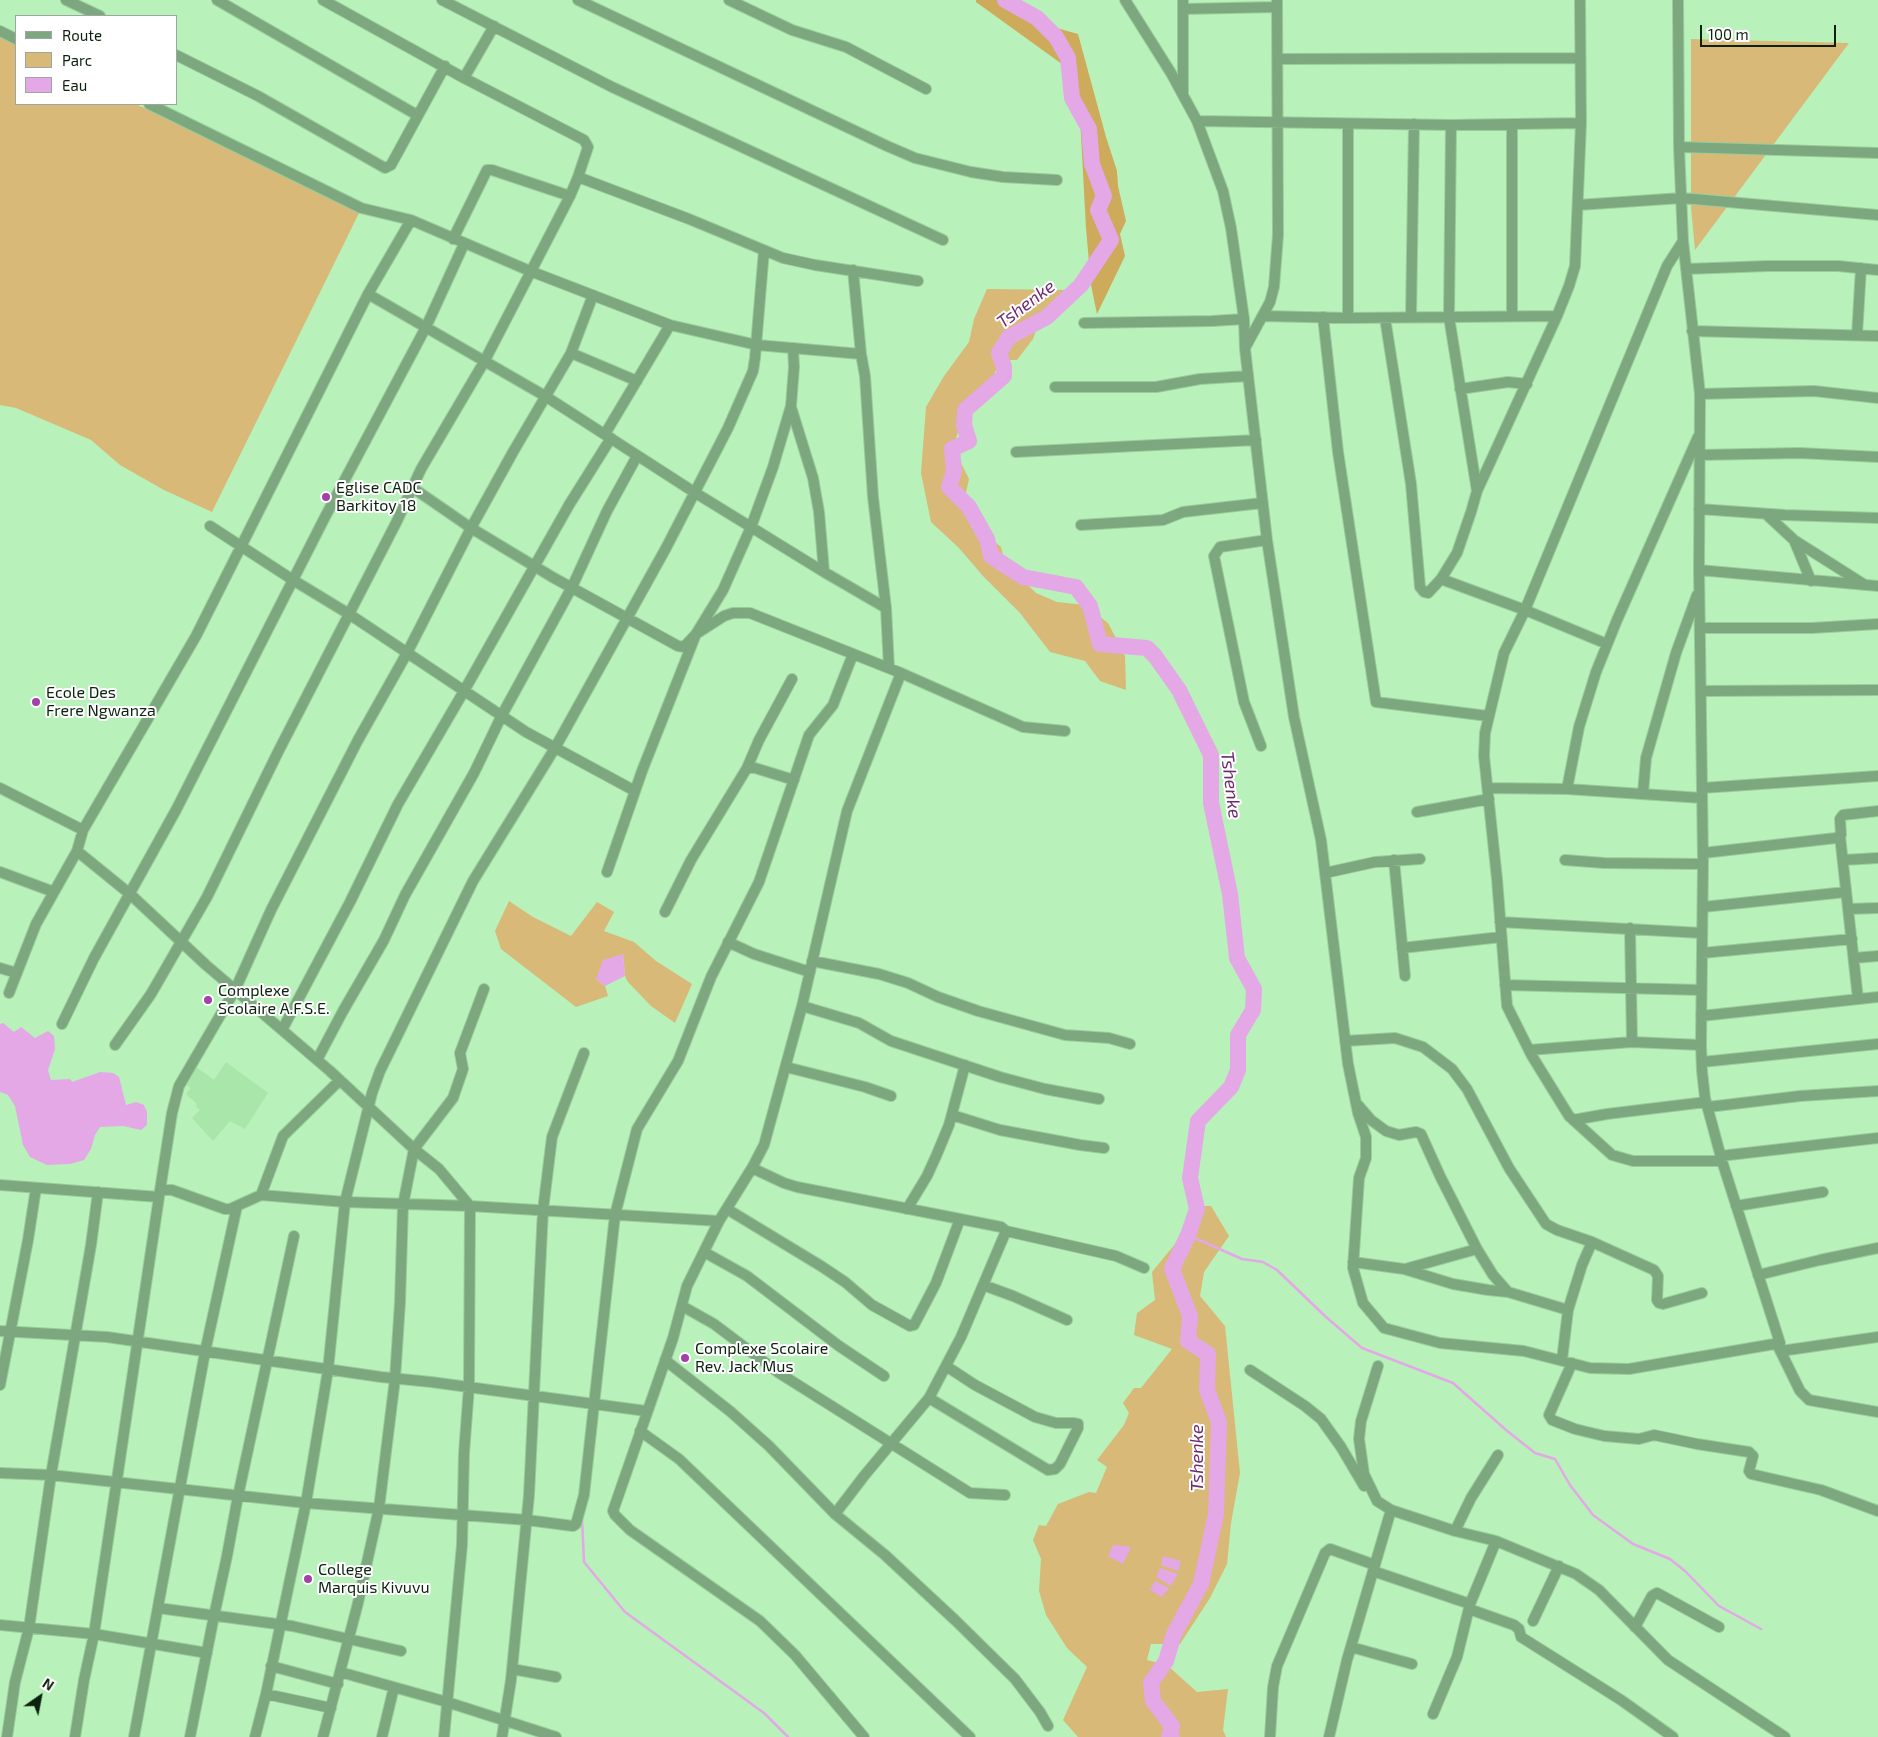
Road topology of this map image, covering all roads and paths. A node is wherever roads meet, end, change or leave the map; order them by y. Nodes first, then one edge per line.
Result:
1 (66, 0) edge
2 (216, 0) edge
3 (442, 0) edge
4 (578, 0) edge
5 (1125, 0) edge
6 (1580, 0) edge
7 (1678, 0) edge
8 (330, 1) edge
9 (734, 1) edge
10 (1277, 4) edge
11 (1183, 5) edge
12 (98, 15) edge
13 (494, 26) junction
14 (0, 31) edge
15 (15, 38) edge
16 (178, 56) edge
17 (1580, 58) junction
18 (1278, 59) junction
19 (446, 66) junction
20 (464, 78) junction
21 (926, 89) dead end
22 (1183, 93) junction
23 (151, 105) edge
24 (417, 116) junction
25 (1197, 121) junction
26 (1279, 122) junction
27 (1581, 123) junction
28 (1348, 124) junction
29 (1414, 124) junction
30 (1512, 124) junction
31 (1451, 125) junction
32 (1679, 147) junction
33 (1878, 153) edge
34 (578, 177) junction
35 (1057, 180) dead end
36 (570, 196) junction
37 (1682, 198) junction
38 (1578, 205) junction
39 (1878, 215) edge
40 (411, 220) junction
41 (453, 239) junction
42 (942, 240) dead end
43 (1683, 241) junction
44 (464, 244) junction
45 (764, 250) junction
46 (1686, 268) junction
47 (1862, 268) junction
48 (853, 270) junction
49 (1878, 270) edge
50 (530, 271) junction
51 (918, 281) dead end
52 (368, 294) junction
53 (592, 296) junction
54 (1512, 315) junction
55 (1263, 316) junction
56 (1557, 316) junction
57 (1323, 317) junction
58 (1411, 317) junction
59 (1449, 317) junction
60 (1348, 318) junction
61 (1385, 318) junction
62 (1244, 319) junction
63 (1084, 323) dead end
64 (670, 325) junction
65 (426, 327) junction
66 (1692, 331) junction
67 (1857, 335) junction
68 (1878, 336) edge
69 (757, 345) junction
70 (793, 348) junction
71 (1245, 349) junction
72 (570, 353) junction
73 (861, 354) junction
74 (484, 362) junction
75 (1248, 376) junction
76 (638, 381) junction
77 (1527, 384) junction
78 (1055, 387) dead end
79 (1460, 389) junction
80 (1700, 394) junction
81 (545, 396) junction
82 (1878, 398) edge
83 (791, 406) junction
84 (1700, 432) junction
85 (608, 436) junction
86 (1256, 440) junction
87 (1016, 452) dead end
88 (1699, 455) junction
89 (637, 456) junction
90 (1878, 457) edge
91 (413, 488) junction
92 (1477, 491) junction
93 (694, 492) junction
94 (1262, 503) junction
95 (1699, 509) junction
96 (1766, 514) junction
97 (1878, 518) edge
98 (1081, 525) dead end
99 (210, 526) dead end
100 (751, 527) junction
101 (471, 528) junction
102 (1267, 540) junction
103 (1794, 540) junction
104 (242, 546) junction
105 (535, 566) junction
106 (1699, 570) junction
107 (824, 572) junction
108 (1441, 578) junction
109 (293, 580) junction
110 (1811, 581) junction
111 (1865, 585) junction
112 (1878, 586) edge
113 (572, 587) junction
114 (1700, 589) junction
115 (886, 608) junction
116 (1525, 610) junction
117 (348, 614) junction
118 (626, 618) junction
119 (1878, 624) edge
120 (1700, 628) junction
121 (696, 634) junction
122 (1607, 644) junction
123 (407, 653) junction
124 (853, 654) junction
125 (889, 668) junction
126 (901, 673) junction
127 (792, 679) dead end
128 (1878, 690) edge
129 (464, 691) junction
130 (1701, 691) junction
131 (502, 715) junction
132 (1488, 716) junction
133 (1065, 731) dead end
134 (1261, 746) dead end
135 (554, 748) junction
136 (747, 768) junction
137 (1878, 776) edge
138 (794, 780) junction
139 (0, 788) edge
140 (1488, 788) junction
141 (1567, 789) junction
142 (635, 791) junction
143 (1643, 793) junction
144 (1702, 793) junction
145 (1489, 799) junction
146 (1878, 811) edge
147 (1418, 812) dead end
148 (83, 830) junction
149 (1840, 836) junction
150 (76, 851) junction
151 (1703, 853) junction
152 (1878, 858) edge
153 (1420, 859) dead end
154 (1394, 860) junction
155 (1565, 860) dead end
156 (1843, 860) junction
157 (1702, 864) junction
158 (0, 872) edge
159 (607, 872) dead end
160 (1325, 873) junction
161 (54, 892) junction
162 (1846, 892) junction
163 (130, 894) junction
164 (1702, 907) junction
165 (1878, 908) edge
166 (1848, 909) junction
167 (665, 912) dead end
168 (1500, 922) junction
169 (1630, 928) junction
170 (1702, 933) junction
171 (1501, 937) junction
172 (1852, 939) junction
173 (182, 942) junction
174 (728, 942) junction
175 (1402, 948) junction
176 (1702, 953) junction
177 (1878, 956) edge
178 (1854, 958) junction
179 (812, 961) junction
180 (0, 968) edge
181 (810, 972) junction
182 (17, 973) junction
183 (1405, 976) dead end
184 (1505, 985) junction
185 (1631, 988) junction
186 (484, 989) dead end
187 (235, 990) junction
188 (1702, 990) junction
189 (10, 993) dead end
190 (1878, 997) edge
191 (1858, 998) junction
192 (802, 1006) junction
193 (1701, 1016) junction
194 (62, 1024) dead end
195 (282, 1030) junction
196 (1344, 1041) junction
197 (1632, 1042) junction
198 (1130, 1044) dead end
199 (1878, 1044) edge
200 (115, 1045) dead end
201 (1701, 1045) junction
202 (1529, 1050) junction
203 (584, 1052) dead end
204 (317, 1060) junction
205 (1702, 1062) junction
206 (965, 1065) junction
207 (786, 1067) junction
208 (340, 1080) junction
209 (1878, 1091) edge
210 (891, 1096) dead end
211 (1099, 1099) dead end
212 (1356, 1103) junction
213 (1707, 1104) junction
214 (369, 1106) junction
215 (952, 1115) junction
216 (1573, 1120) junction
217 (1878, 1138) edge
218 (1104, 1148) dead end
219 (414, 1149) junction
220 (1721, 1159) junction
221 (752, 1168) junction
222 (0, 1185) edge
223 (36, 1188) junction
224 (98, 1192) junction
225 (1823, 1192) dead end
226 (160, 1193) junction
227 (261, 1195) junction
228 (345, 1202) junction
229 (403, 1205) junction
230 (236, 1206) junction
231 (470, 1206) junction
232 (1736, 1206) junction
233 (727, 1209) junction
234 (907, 1209) junction
235 (543, 1210) junction
236 (616, 1215) junction
237 (960, 1220) junction
238 (719, 1221) junction
239 (1006, 1231) junction
240 (294, 1236) dead end
241 (1592, 1242) junction
242 (1878, 1248) edge
243 (1477, 1249) junction
244 (704, 1252) junction
245 (1353, 1262) junction
246 (1144, 1268) dead end
247 (1404, 1270) junction
248 (1758, 1275) junction
249 (983, 1285) junction
250 (1508, 1292) junction
251 (1702, 1293) dead end
252 (682, 1306) junction
253 (1568, 1310) junction
254 (1067, 1320) dead end
255 (0, 1331) edge
256 (11, 1331) junction
257 (75, 1335) junction
258 (1878, 1336) edge
259 (138, 1342) junction
260 (1779, 1348) junction
261 (205, 1352) junction
262 (665, 1360) junction
263 (266, 1361) junction
264 (1567, 1362) junction
265 (946, 1366) junction
266 (1378, 1366) dead end
267 (328, 1370) junction
268 (1250, 1370) dead end
269 (884, 1376) dead end
270 (395, 1379) junction
271 (0, 1385) edge
272 (469, 1388) junction
273 (535, 1395) junction
274 (929, 1398) junction
275 (594, 1403) junction
276 (646, 1411) junction
277 (1878, 1412) edge
278 (640, 1431) junction
279 (892, 1444) junction
280 (1498, 1455) dead end
281 (0, 1473) edge
282 (51, 1475) junction
283 (117, 1482) junction
284 (180, 1489) junction
285 (1006, 1495) dead end
286 (238, 1496) junction
287 (1378, 1501) junction
288 (306, 1503) junction
289 (379, 1508) junction
290 (1391, 1510) junction
291 (1878, 1511) edge
292 (835, 1514) junction
293 (462, 1516) junction
294 (527, 1520) junction
295 (1455, 1531) junction
296 (1496, 1541) junction
297 (1559, 1566) junction
298 (1374, 1568) junction
299 (1470, 1606) junction
300 (158, 1608) junction
301 (214, 1616) junction
302 (1533, 1622) dead end
303 (281, 1625) junction
304 (0, 1626) edge
305 (1635, 1627) junction
306 (1719, 1627) dead end
307 (29, 1628) junction
308 (94, 1634) junction
309 (349, 1639) junction
310 (153, 1642) junction
311 (1351, 1647) junction
312 (401, 1651) dead end
313 (208, 1652) junction
314 (1412, 1664) dead end
315 (271, 1666) junction
316 (512, 1669) junction
317 (340, 1672) junction
318 (556, 1677) dead end
319 (338, 1684) junction
320 (394, 1688) junction
321 (266, 1694) junction
322 (446, 1702) junction
323 (331, 1708) junction
324 (1433, 1714) dead end
325 (504, 1720) junction
326 (1048, 1726) dead end
327 (7, 1737) edge
328 (75, 1737) edge
329 (134, 1737) edge
330 (190, 1737) edge
331 (255, 1737) edge
332 (323, 1737) edge
333 (382, 1737) edge
334 (444, 1737) edge
335 (502, 1737) edge
336 (556, 1737) edge
337 (864, 1737) edge
338 (970, 1737) edge
339 (1270, 1737) edge
340 (1329, 1737) edge
341 (1673, 1737) edge
342 (1784, 1737) edge

1 - 12 street
2 - 24 street
3 - 13 street
4 - 35 street
5 - 22 street
6 - 17 street
7 - 32 street
8 - 19 street
9 - 21 street
10 - 11 street
10 - 18 street
11 - 22 street
13 - 20 street
13 - 42 street
14 - 15 street
16 - 24 street
17 - 18 street
17 - 27 street
18 - 26 street
19 - 20 street
19 - 24 street
20 - 34 street
22 - 25 street
23 - 40 street
25 - 26 street
25 - 62 street
26 - 28 street
26 - 55 street
27 - 30 street
27 - 38 street
28 - 29 street
28 - 60 street
29 - 31 street
29 - 58 street
30 - 31 street
30 - 54 street
31 - 59 street
32 - 33 street
32 - 37 street
34 - 36 street
34 - 45 street
36 - 41 street
36 - 50 street
37 - 38 street
37 - 39 street
37 - 43 street
38 - 56 street
40 - 41 street
40 - 52 street
41 - 44 street
43 - 46 street
43 - 116 street
44 - 50 street
44 - 65 street
45 - 48 street
45 - 69 street
46 - 47 street
46 - 66 street
47 - 49 street
47 - 67 street
48 - 51 street
48 - 73 street
50 - 53 street
50 - 74 street
52 - 65 street
52 - 104 street
53 - 64 street
53 - 72 street
54 - 56 street
54 - 59 street
55 - 57 street
55 - 71 street
56 - 77 street
57 - 60 street
57 - 132 street
58 - 59 street
58 - 61 street
59 - 79 street
60 - 61 street
61 - 108 street
62 - 63 street
62 - 71 street
64 - 69 street
64 - 76 street
65 - 74 street
65 - 109 street
66 - 67 street
66 - 80 street
67 - 68 street
69 - 70 street
69 - 93 street
70 - 73 street
70 - 83 street
71 - 75 street
72 - 76 street
72 - 81 street
73 - 115 street
74 - 81 street
74 - 91 street
75 - 78 street
75 - 86 street
76 - 85 street
77 - 79 street
77 - 92 street
79 - 92 street
80 - 82 street
80 - 84 street
81 - 85 street
81 - 101 street
83 - 100 street
83 - 107 street
84 - 88 street
84 - 122 street
85 - 89 street
85 - 105 street
86 - 87 street
86 - 94 street
88 - 90 street
88 - 95 street
89 - 93 street
89 - 113 street
91 - 101 street
91 - 117 street
92 - 108 street
93 - 100 street
93 - 118 street
94 - 98 street
94 - 102 street
95 - 96 street
95 - 106 street
96 - 97 street
96 - 103 street
99 - 104 street
100 - 107 street
100 - 121 street
101 - 105 street
101 - 123 street
102 - 134 street
102 - 160 street
103 - 110 street
103 - 111 street
104 - 109 street
104 - 148 street
105 - 113 street
105 - 129 street
106 - 110 street
106 - 114 street
107 - 115 street
108 - 116 street
109 - 117 street
109 - 163 street
110 - 111 street
111 - 112 street
113 - 118 street
113 - 131 street
114 - 120 street
114 - 143 street
115 - 125 street
116 - 122 street
116 - 132 street
117 - 123 street
117 - 173 street
118 - 121 street
118 - 135 street
119 - 120 street
120 - 130 street
121 - 124 street
121 - 142 street
122 - 141 street
123 - 129 street
123 - 187 street
124 - 125 street
124 - 138 street
125 - 126 street
126 - 133 street
126 - 179 street
127 - 136 street
128 - 130 street
129 - 131 street
129 - 195 street
130 - 144 street
131 - 135 street
131 - 204 street
132 - 140 street
135 - 142 street
135 - 214 street
136 - 138 street
136 - 167 street
137 - 144 street
138 - 174 street
139 - 148 street
140 - 141 street
140 - 145 street
141 - 143 street
142 - 159 street
143 - 144 street
144 - 151 street
145 - 147 street
145 - 168 street
146 - 149 street
148 - 150 street
149 - 151 street
149 - 156 street
150 - 161 street
150 - 163 street
151 - 157 street
152 - 156 street
153 - 154 street
154 - 160 street
154 - 175 street
155 - 157 street
156 - 162 street
157 - 164 street
158 - 161 street
160 - 196 street
161 - 182 street
162 - 164 street
162 - 166 street
163 - 173 street
163 - 194 street
164 - 170 street
165 - 166 street
166 - 172 street
168 - 169 street
168 - 171 street
169 - 170 street
169 - 185 street
170 - 176 street
171 - 175 street
171 - 184 street
172 - 176 street
172 - 178 street
173 - 187 street
173 - 200 street
174 - 181 street
174 - 236 street
175 - 183 street
176 - 188 street
177 - 178 street
178 - 191 street
179 - 181 street
179 - 198 street
180 - 182 street
181 - 192 street
182 - 189 street
184 - 185 street
184 - 202 street
185 - 188 street
185 - 197 street
186 - 219 street
187 - 195 street
187 - 226 street
188 - 193 street
190 - 191 street
191 - 193 street
192 - 206 street
192 - 207 street
193 - 201 street
195 - 204 street
196 - 212 street
196 - 241 street
197 - 201 street
197 - 202 street
199 - 205 street
201 - 205 street
202 - 216 street
203 - 235 street
204 - 208 street
205 - 213 street
206 - 211 street
206 - 215 street
207 - 210 street
207 - 221 street
208 - 214 street
208 - 227 street
209 - 213 street
212 - 243 street
212 - 245 street
213 - 216 street
213 - 220 street
214 - 219 street
214 - 228 street
215 - 218 street
215 - 234 street
216 - 220 street
217 - 220 street
219 - 229 street
219 - 231 street
220 - 232 street
221 - 233 street
221 - 234 street
222 - 223 street
223 - 224 street
223 - 256 street
224 - 226 street
224 - 257 street
225 - 232 street
226 - 230 street
226 - 259 street
227 - 228 street
227 - 230 street
228 - 229 street
228 - 267 street
229 - 231 street
229 - 270 street
230 - 261 street
231 - 235 street
231 - 272 street
232 - 248 street
233 - 237 street
233 - 238 street
234 - 237 street
235 - 236 street
235 - 273 street
236 - 238 street
236 - 275 street
237 - 239 street
238 - 244 street
239 - 246 street
239 - 249 street
240 - 263 street
241 - 251 street
241 - 253 street
242 - 248 street
243 - 247 street
243 - 250 street
244 - 252 street
244 - 269 street
245 - 247 street
245 - 264 street
247 - 250 street
248 - 260 street
249 - 254 street
249 - 265 street
250 - 253 street
252 - 262 street
252 - 279 street
253 - 264 street
255 - 256 street
256 - 257 street
256 - 271 street
257 - 259 street
257 - 282 street
258 - 260 street
259 - 261 street
259 - 283 street
260 - 264 street
260 - 277 street
261 - 263 street
261 - 284 street
262 - 276 street
262 - 292 street
263 - 267 street
263 - 286 street
264 - 291 street
265 - 274 street
265 - 274 street
266 - 287 street
267 - 270 street
267 - 288 street
268 - 287 street
270 - 272 street
270 - 289 street
272 - 273 street
272 - 293 street
273 - 275 street
273 - 294 street
274 - 279 street
275 - 276 street
275 - 294 street
276 - 278 street
278 - 337 street
278 - 338 street
279 - 285 street
279 - 292 street
280 - 295 street
281 - 282 street
282 - 283 street
282 - 307 street
283 - 284 street
283 - 308 street
284 - 286 street
284 - 300 street
286 - 288 street
286 - 301 street
287 - 290 street
288 - 289 street
288 - 303 street
289 - 293 street
289 - 309 street
290 - 295 street
290 - 298 street
292 - 326 street
293 - 294 street
293 - 322 street
294 - 316 street
295 - 296 street
296 - 297 street
296 - 299 street
297 - 302 street
297 - 305 street
298 - 299 street
298 - 311 street
298 - 339 street
299 - 324 street
299 - 341 street
300 - 301 street
300 - 310 street
301 - 303 street
301 - 313 street
303 - 309 street
303 - 315 street
304 - 307 street
305 - 306 street
305 - 342 street
307 - 308 street
307 - 327 street
308 - 310 street
308 - 328 street
309 - 312 street
309 - 317 street
310 - 313 street
310 - 329 street
311 - 314 street
311 - 340 street
313 - 330 street
315 - 319 street
315 - 321 street
316 - 318 street
316 - 325 street
317 - 319 street
317 - 320 street
319 - 323 street
320 - 322 street
320 - 333 street
321 - 323 street
321 - 331 street
322 - 325 street
322 - 334 street
323 - 332 street
325 - 335 street
325 - 336 street

